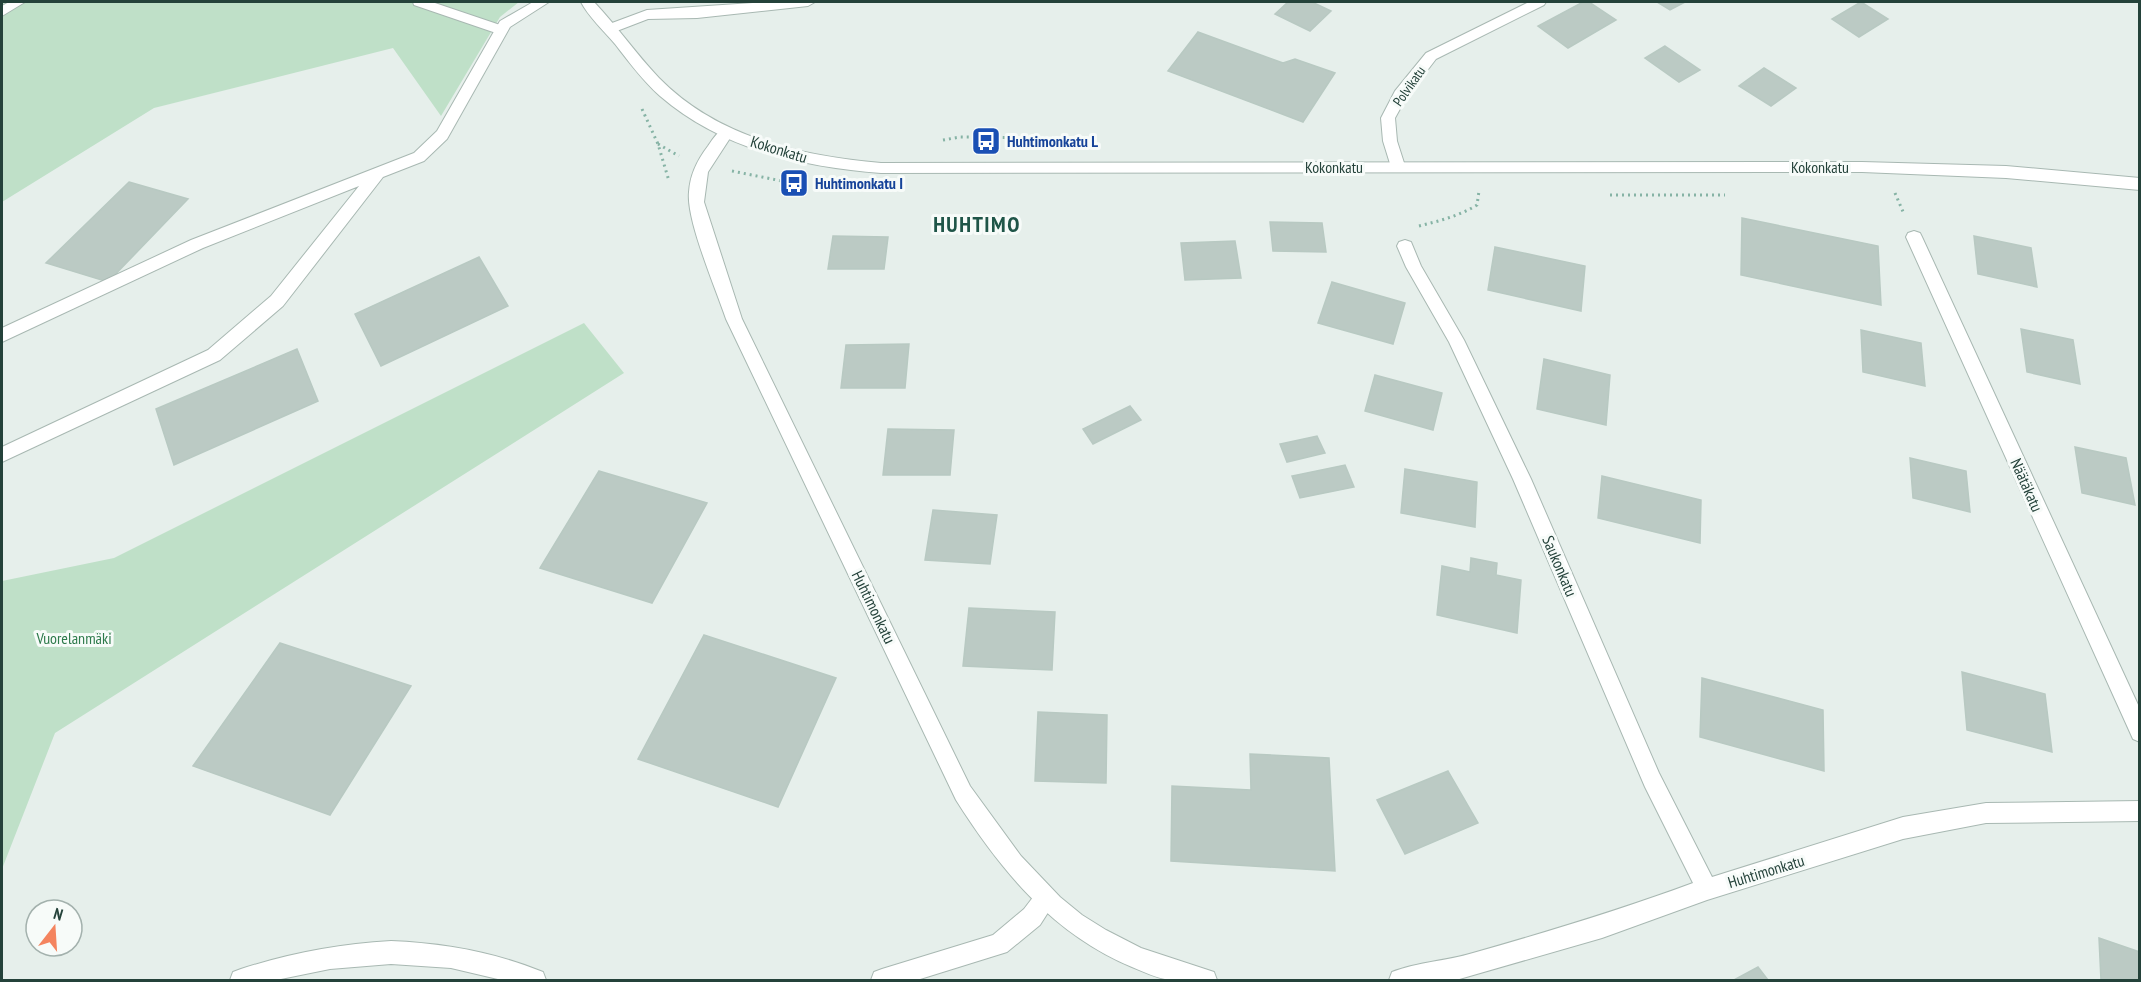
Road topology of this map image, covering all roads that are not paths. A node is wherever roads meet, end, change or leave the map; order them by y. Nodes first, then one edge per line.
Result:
1 (18, 2) edge
2 (419, 2) edge
3 (542, 2) edge
4 (587, 2) edge
5 (808, 2) edge
6 (1539, 2) edge
7 (2, 12) edge
8 (609, 28) junction
9 (501, 30) junction
10 (727, 132) junction
11 (1397, 166) junction
12 (378, 174) junction
13 (2139, 184) edge
14 (1914, 237) dead end
15 (1405, 246) road end
16 (2, 335) edge
17 (2, 454) edge
18 (2139, 732) edge
19 (2139, 811) edge
20 (1707, 889) junction
21 (1045, 900) junction
22 (242, 981) edge
23 (534, 981) edge
24 (882, 981) edge
25 (1206, 981) edge
26 (1401, 981) edge

1 - 7 street
2 - 9 street
3 - 9 street
4 - 8 street, Kokonkatu
5 - 8 street
6 - 11 street, Polvikatu
8 - 10 street, Kokonkatu
9 - 12 street
10 - 11 street, Kokonkatu
10 - 21 street, Huhtimonkatu
11 - 13 street, Kokonkatu
12 - 16 street
12 - 17 street
14 - 18 street, Näätäkatu
15 - 20 street, Saukonkatu
19 - 20 street, Huhtimonkatu
20 - 26 street, Huhtimonkatu
21 - 24 street
21 - 25 street, Huhtimonkatu
22 - 23 street

